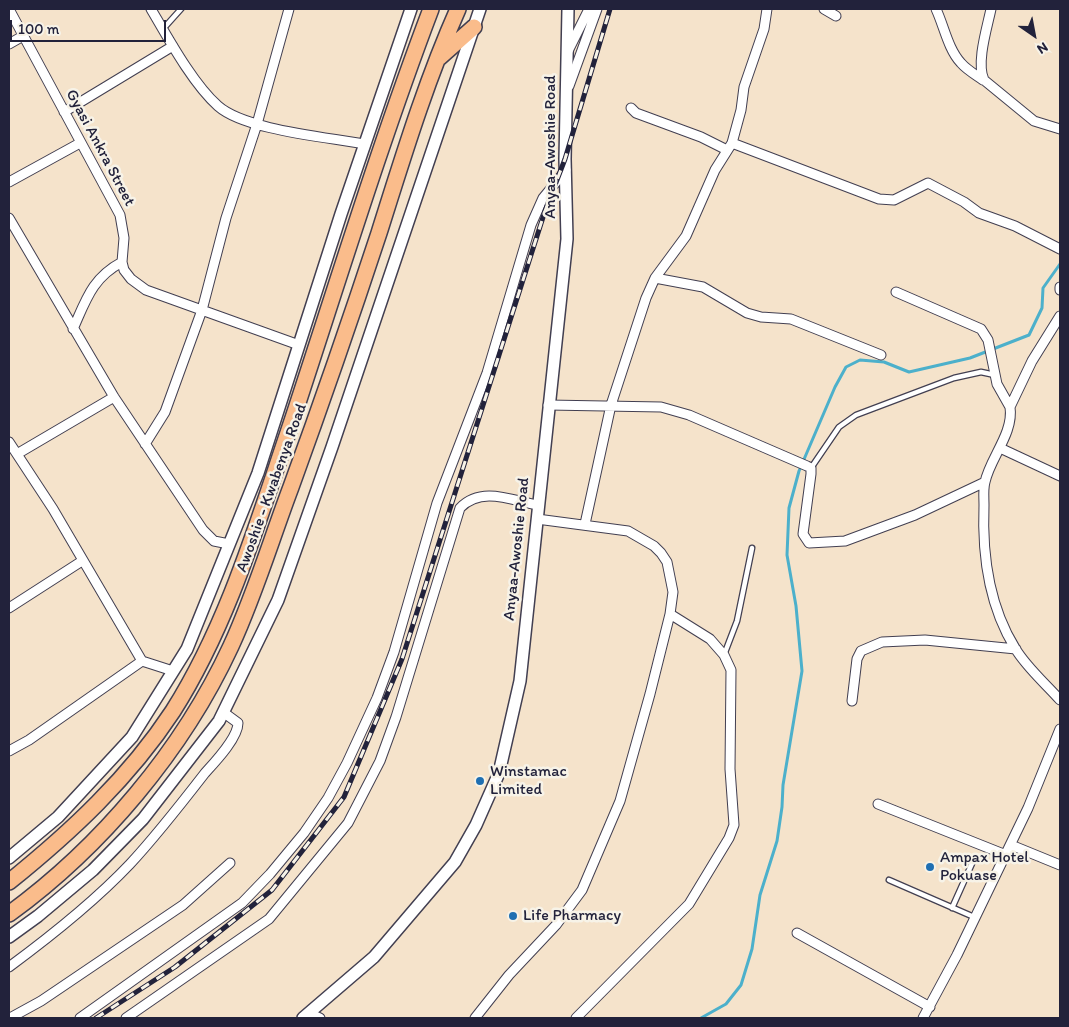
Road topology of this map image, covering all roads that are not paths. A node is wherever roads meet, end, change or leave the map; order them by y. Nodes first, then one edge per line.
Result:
1 (9, 9) edge
2 (151, 9) edge
3 (181, 9) edge
4 (289, 9) edge
5 (411, 9) edge
6 (431, 9) edge
7 (458, 9) edge
8 (480, 9) edge
9 (568, 9) edge
10 (590, 9) edge
11 (597, 9) edge
12 (767, 9) edge
13 (824, 9) edge
14 (936, 9) edge
15 (990, 9) edge
16 (836, 16) dead end
17 (474, 27) junction
18 (163, 29) junction
19 (23, 36) junction
20 (9, 44) edge
21 (173, 46) junction
22 (567, 51) junction
23 (434, 63) junction
24 (984, 80) junction
25 (567, 91) junction
26 (631, 108) dead end
27 (64, 112) junction
28 (257, 124) junction
29 (1060, 129) edge
30 (80, 143) junction
31 (364, 144) junction
32 (729, 146) junction
33 (566, 170) junction
34 (9, 182) edge
35 (9, 218) edge
36 (1060, 248) edge
37 (122, 262) junction
38 (655, 278) junction
39 (1060, 286) edge
40 (1060, 290) edge
41 (896, 292) dead end
42 (202, 310) junction
43 (1060, 316) edge
44 (73, 329) junction
45 (299, 345) junction
46 (314, 353) junction
47 (881, 355) dead end
48 (336, 363) junction
49 (995, 375) junction
50 (114, 397) junction
51 (548, 405) junction
52 (611, 405) junction
53 (1010, 407) junction
54 (9, 442) edge
55 (145, 444) junction
56 (1000, 448) junction
57 (17, 454) junction
58 (809, 467) junction
59 (1060, 476) edge
60 (985, 482) junction
61 (538, 505) junction
62 (537, 519) junction
63 (585, 524) junction
64 (229, 544) junction
65 (752, 548) dead end
66 (82, 561) junction
67 (9, 608) edge
68 (670, 614) junction
69 (1016, 650) junction
70 (724, 655) junction
71 (142, 662) junction
72 (173, 671) junction
73 (1060, 700) edge
74 (852, 701) dead end
75 (223, 712) junction
76 (1060, 729) edge
77 (9, 751) edge
78 (878, 804) dead end
79 (1011, 845) junction
80 (1006, 856) junction
81 (9, 858) edge
82 (974, 859) dead end
83 (230, 863) dead end
84 (1060, 865) edge
85 (889, 880) dead end
86 (9, 882) edge
87 (952, 908) junction
88 (9, 914) edge
89 (974, 917) junction
90 (797, 933) dead end
91 (9, 937) edge
92 (9, 967) edge
93 (930, 1007) junction
94 (311, 1017) edge
95 (10, 1018) edge
96 (80, 1018) edge
97 (126, 1018) edge
98 (475, 1018) edge
99 (576, 1018) edge
100 (923, 1018) edge

1 - 19 street, Gyasi Ankra Street
2 - 18 street
3 - 18 lane
4 - 28 street
5 - 31 street
6 - 46 main road, Awoshie - Kwabenya Road
7 - 23 main road, Awoshie - Kwabenya Road
8 - 17 street
9 - 22 street, Anyaa-Awoshie Road
10 - 22 street
11 - 25 street
12 - 32 street
13 - 16 street
14 - 24 street
15 - 24 street
17 - 23 main road
17 - 75 street
18 - 21 street
19 - 20 street
19 - 27 street, Gyasi Ankra Street
21 - 27 street
21 - 28 street
22 - 25 street, Anyaa-Awoshie Road
23 - 48 main road, Awoshie - Kwabenya Road
24 - 29 street
25 - 33 street, Anyaa-Awoshie Road
26 - 32 street
27 - 30 street, Gyasi Ankra Street
28 - 31 street
28 - 42 street
30 - 34 street
30 - 37 street, Gyasi Ankra Street
31 - 45 street
32 - 36 street
32 - 38 street
33 - 51 street, Anyaa-Awoshie Road
33 - 96 street
35 - 44 street
37 - 42 street
37 - 44 street
38 - 47 street
38 - 52 street
39 - 40 street
41 - 49 street
42 - 45 street
42 - 55 street
43 - 53 street
44 - 50 street
45 - 64 street
46 - 48 main road
46 - 86 main road, Awoshie - Kwabenya Road
48 - 88 main road, Awoshie - Kwabenya Road
49 - 53 street
49 - 58 lane
50 - 55 street
50 - 57 street
51 - 52 street
51 - 61 street, Anyaa-Awoshie Road
52 - 58 street
52 - 63 street
53 - 56 street
54 - 57 street
55 - 64 street
56 - 59 street
56 - 60 street
57 - 66 street
58 - 60 street
60 - 69 street
61 - 62 street, Anyaa-Awoshie Road
61 - 97 street
62 - 63 street
62 - 94 street, Anyaa-Awoshie Road
63 - 68 street
64 - 72 street
65 - 70 lane
66 - 67 street
66 - 71 street
68 - 70 street
68 - 98 street
69 - 73 street
69 - 74 street
70 - 99 street
71 - 72 street
71 - 77 street
72 - 81 street
75 - 91 street
75 - 92 street
76 - 79 street
78 - 80 street
79 - 80 street
79 - 84 street
80 - 89 street
82 - 87 lane
83 - 95 street
85 - 87 lane
87 - 89 lane
89 - 93 street
90 - 93 street
93 - 100 street

